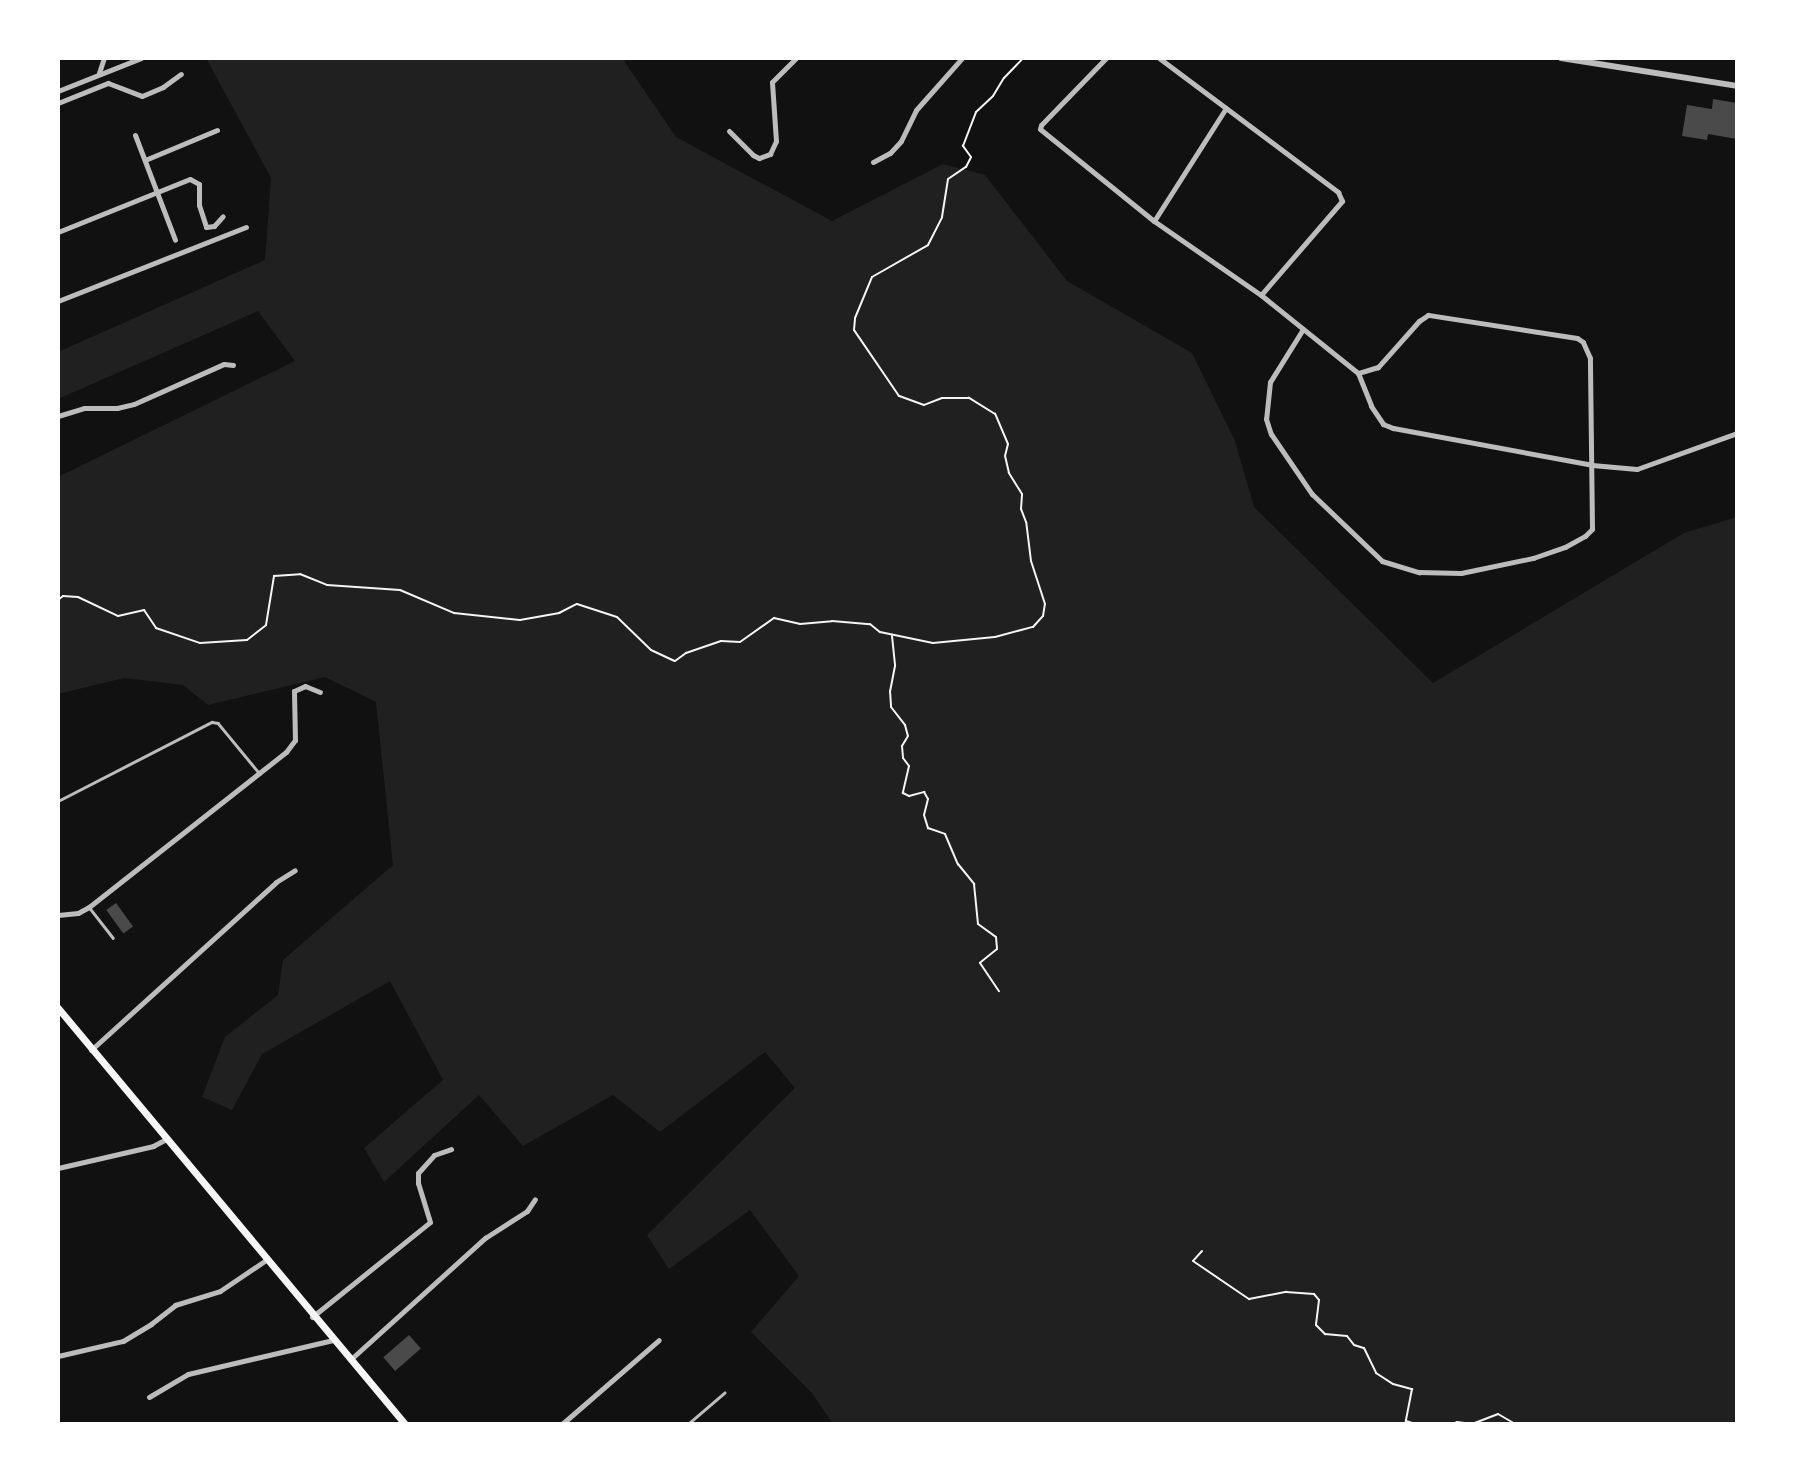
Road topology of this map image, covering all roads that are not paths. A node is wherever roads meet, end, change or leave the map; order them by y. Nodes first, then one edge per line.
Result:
1 (104, 58) edge
2 (141, 58) edge
3 (796, 58) edge
4 (962, 58) edge
5 (1106, 58) edge
6 (1159, 58) edge
7 (1562, 58) edge
8 (99, 73) junction
9 (181, 74) dead end
10 (1737, 86) edge
11 (58, 91) edge
12 (58, 103) edge
13 (1226, 108) junction
14 (217, 130) dead end
15 (729, 131) dead end
16 (135, 135) dead end
17 (145, 160) junction
18 (873, 162) dead end
19 (155, 191) junction
20 (223, 216) dead end
21 (1154, 221) junction
22 (246, 227) dead end
23 (58, 232) edge
24 (175, 240) dead end
25 (1261, 295) junction
26 (58, 301) edge
27 (1303, 329) junction
28 (233, 365) dead end
29 (1358, 373) junction
30 (58, 416) edge
31 (1737, 433) edge
32 (1592, 464) junction
33 (320, 692) dead end
34 (260, 774) junction
35 (58, 802) edge
36 (295, 870) dead end
37 (89, 907) junction
38 (58, 915) edge
39 (113, 938) dead end
40 (58, 1008) edge
41 (91, 1049) junction
42 (166, 1139) junction
43 (451, 1149) dead end
44 (58, 1168) edge
45 (535, 1199) dead end
46 (266, 1260) junction
47 (312, 1317) junction
48 (332, 1340) junction
49 (659, 1340) dead end
50 (58, 1356) edge
51 (350, 1360) junction
52 (724, 1393) dead end
53 (149, 1397) dead end
54 (405, 1424) edge
55 (562, 1424) edge
56 (688, 1424) edge

1 - 8 street
2 - 8 street
3 - 15 street
4 - 18 street
5 - 21 street
6 - 13 street
7 - 10 street
8 - 11 street
9 - 12 street
13 - 21 street
13 - 25 street
14 - 17 street
16 - 17 street
17 - 19 street
19 - 20 street
19 - 23 street
19 - 24 street
21 - 25 street
22 - 26 street
25 - 27 street
27 - 29 street
27 - 32 street
28 - 30 street
29 - 32 street
29 - 32 street
31 - 32 street
33 - 34 street
34 - 35 lane
34 - 37 street
36 - 41 street
37 - 38 street
37 - 39 lane
40 - 41 main road
41 - 42 main road
42 - 44 street
42 - 46 main road
43 - 47 street
45 - 51 street
46 - 47 main road
46 - 50 street
47 - 48 main road
48 - 51 main road
48 - 53 street
49 - 55 street
51 - 54 main road
52 - 56 lane

